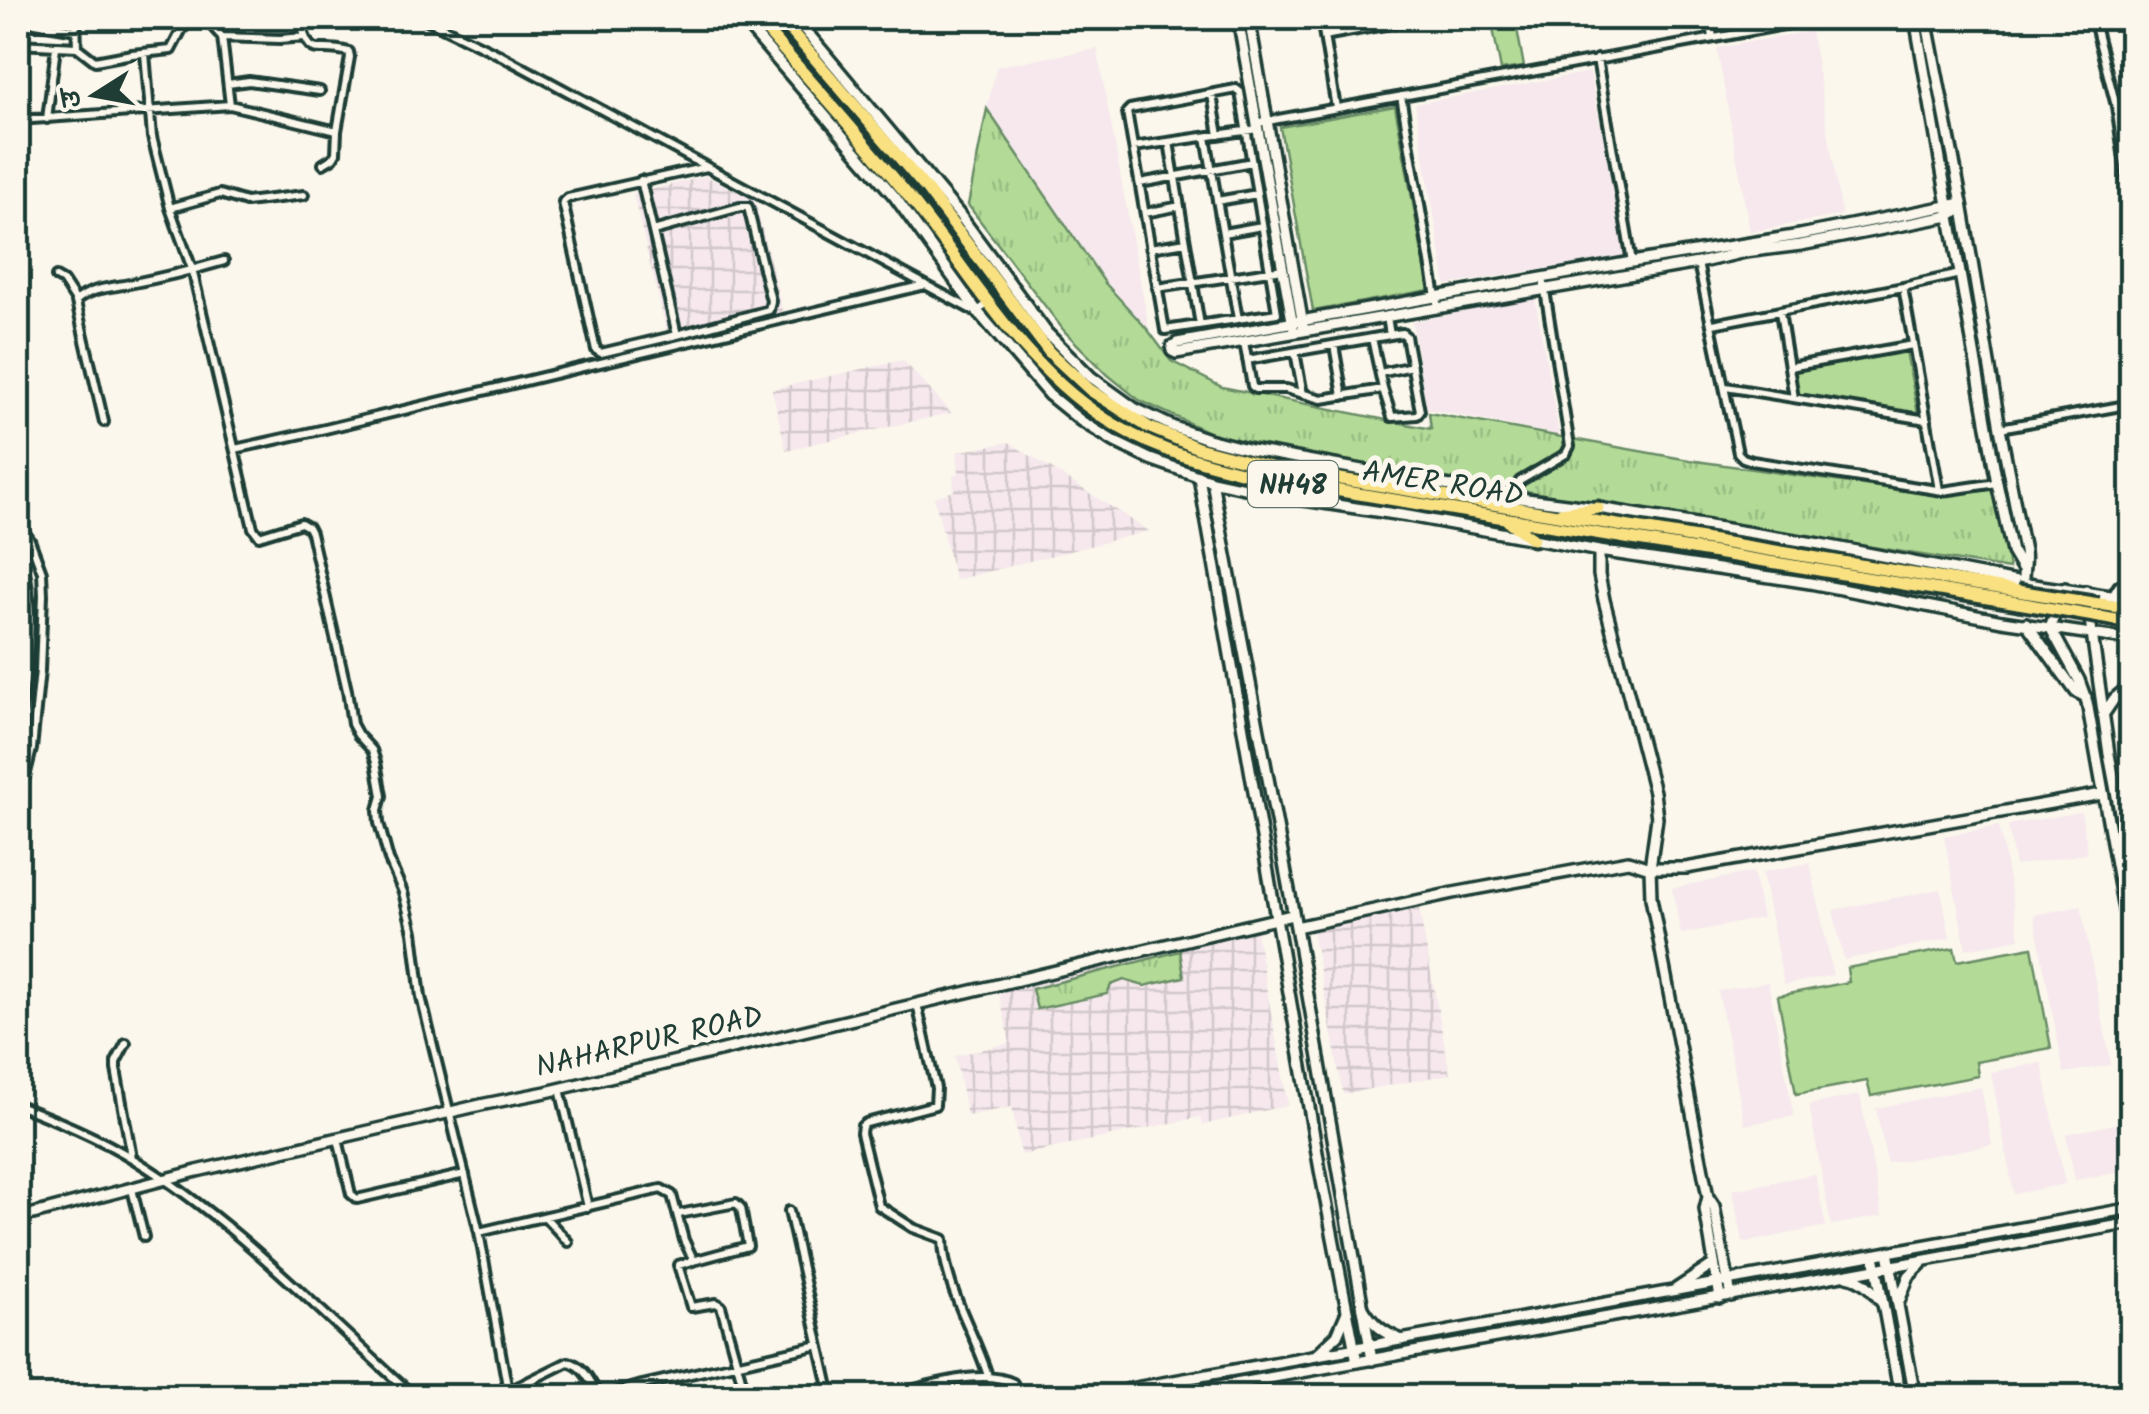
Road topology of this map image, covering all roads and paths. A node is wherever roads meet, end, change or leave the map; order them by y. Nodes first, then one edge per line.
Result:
1 (76, 18) edge
2 (193, 18) edge
3 (205, 18) edge
4 (299, 18) edge
5 (423, 18) edge
6 (741, 18) edge
7 (756, 18) edge
8 (780, 18) edge
9 (795, 18) edge
10 (1238, 18) edge
11 (1248, 18) edge
12 (1321, 18) edge
13 (1424, 18) edge
14 (1710, 18) edge
15 (1822, 18) edge
16 (1915, 18) edge
17 (1926, 18) edge
18 (2093, 18) edge
19 (18, 20) edge
20 (1384, 21) edge
21 (1773, 22) edge
22 (76, 30) junction
23 (1324, 36) junction
24 (222, 38) junction
25 (304, 38) junction
26 (1713, 38) junction
27 (18, 44) edge
28 (77, 46) junction
29 (56, 47) junction
30 (145, 53) junction
31 (1597, 59) junction
32 (228, 84) junction
33 (320, 91) dead end
34 (1212, 95) junction
35 (1400, 96) junction
36 (230, 104) junction
37 (1336, 108) junction
38 (149, 109) junction
39 (47, 119) junction
40 (18, 120) edge
41 (1257, 126) junction
42 (844, 129) junction
43 (338, 130) junction
44 (1219, 135) junction
45 (1206, 137) junction
46 (1169, 142) junction
47 (1133, 147) junction
48 (1252, 162) junction
49 (18, 163) edge
50 (323, 164) dead end
51 (707, 167) junction
52 (2129, 169) edge
53 (1211, 170) junction
54 (1175, 177) junction
55 (640, 180) junction
56 (1140, 183) junction
57 (1257, 194) junction
58 (304, 195) dead end
59 (1217, 202) junction
60 (1180, 206) junction
61 (1962, 206) junction
62 (170, 208) junction
63 (1949, 211) junction
64 (1145, 213) junction
65 (2132, 213) edge
66 (1262, 226) junction
67 (964, 230) junction
68 (654, 231) junction
69 (1223, 234) junction
70 (18, 235) edge
71 (1186, 242) junction
72 (1150, 248) junction
73 (224, 261) dead end
74 (1632, 262) junction
75 (1698, 262) junction
76 (192, 269) junction
77 (1283, 269) junction
78 (1270, 270) junction
79 (1960, 274) junction
80 (1231, 275) junction
81 (56, 277) dead end
82 (1194, 282) junction
83 (1544, 283) junction
84 (925, 285) junction
85 (1156, 288) junction
86 (1903, 288) junction
87 (76, 302) junction
88 (1437, 302) junction
89 (983, 308) junction
90 (1780, 312) junction
91 (1387, 317) junction
92 (1238, 319) junction
93 (1713, 324) junction
94 (1200, 325) junction
95 (1298, 328) junction
96 (677, 335) junction
97 (1390, 335) junction
98 (1372, 338) junction
99 (1244, 342) junction
100 (1334, 345) junction
101 (1913, 346) junction
102 (1295, 352) junction
103 (1247, 360) junction
104 (1412, 366) junction
105 (1789, 367) junction
106 (1380, 373) junction
107 (1726, 387) junction
108 (1383, 389) junction
109 (1304, 394) junction
110 (1343, 396) junction
111 (1794, 398) junction
112 (2132, 404) edge
113 (1926, 420) junction
114 (104, 422) dead end
115 (2000, 428) junction
116 (234, 449) junction
117 (1198, 477) junction
118 (1212, 481) junction
119 (1998, 483) junction
120 (1939, 490) junction
121 (1511, 497) junction
122 (1598, 508) junction
123 (1546, 514) junction
124 (1506, 519) junction
125 (18, 523) edge
126 (1533, 539) junction
127 (1598, 551) junction
128 (18, 552) edge
129 (2022, 569) junction
130 (2132, 578) edge
131 (2065, 588) junction
132 (2086, 591) junction
133 (2019, 592) junction
134 (2112, 596) junction
135 (2132, 599) edge
136 (2132, 609) edge
137 (2100, 610) junction
138 (2026, 623) junction
139 (2132, 623) edge
140 (2050, 628) junction
141 (2092, 634) junction
142 (2132, 640) edge
143 (2132, 684) edge
144 (2086, 697) junction
145 (2103, 714) junction
146 (18, 730) edge
147 (2102, 794) junction
148 (18, 806) edge
149 (1650, 868) junction
150 (2132, 875) edge
151 (1292, 915) junction
152 (1276, 919) junction
153 (1296, 928) junction
154 (2132, 954) edge
155 (917, 1003) junction
156 (126, 1043) dead end
157 (560, 1089) junction
158 (18, 1105) edge
159 (450, 1114) junction
160 (338, 1139) junction
161 (132, 1158) junction
162 (465, 1174) junction
163 (166, 1180) junction
164 (132, 1188) junction
165 (1708, 1197) junction
166 (588, 1207) junction
167 (2132, 1208) edge
168 (789, 1211) dead end
169 (679, 1214) junction
170 (18, 1218) edge
171 (546, 1218) junction
172 (2132, 1224) edge
173 (480, 1232) junction
174 (144, 1236) dead end
175 (568, 1242) dead end
176 (1888, 1252) junction
177 (1874, 1255) junction
178 (693, 1260) junction
179 (1928, 1260) junction
180 (1714, 1264) junction
181 (1892, 1267) junction
182 (1877, 1270) junction
183 (1840, 1276) junction
184 (1723, 1283) junction
185 (1670, 1293) junction
186 (1726, 1297) junction
187 (1883, 1304) junction
188 (1898, 1304) junction
189 (1363, 1308) junction
190 (1347, 1312) junction
191 (1403, 1340) junction
192 (819, 1345) junction
193 (1369, 1346) junction
194 (1354, 1349) junction
195 (1315, 1356) junction
196 (1372, 1360) junction
197 (1356, 1362) junction
198 (738, 1363) junction
199 (988, 1376) junction
200 (508, 1391) junction
201 (1144, 1392) edge
202 (1129, 1393) edge
203 (1182, 1395) edge
204 (414, 1396) edge
205 (499, 1396) edge
206 (602, 1396) edge
207 (746, 1396) edge
208 (831, 1396) edge
209 (886, 1396) edge
210 (1020, 1396) edge
211 (1088, 1396) edge
212 (1168, 1396) edge
213 (1900, 1396) edge
214 (1915, 1396) edge

1 - 22 street
2 - 30 street
3 - 24 street
4 - 25 street
5 - 51 street
6 - 42 street
7 - 42 highway, AMER ROAD / NH48
8 - 67 highway, AMER ROAD / NH48
9 - 67 street
10 - 41 street
11 - 41 street
12 - 23 street
13 - 20 street
14 - 26 street
15 - 21 street
16 - 63 street
17 - 61 street
18 - 52 street
19 - 22 street
20 - 23 street
21 - 26 street
22 - 28 street
23 - 37 street
24 - 25 street
24 - 32 street
25 - 43 street
26 - 31 street
27 - 29 street
28 - 29 street
28 - 30 street
29 - 39 street
30 - 38 street
31 - 35 street
31 - 74 street
32 - 33 street
32 - 36 street
34 - 41 street
34 - 44 street
34 - 47 street
35 - 37 street
35 - 88 street
36 - 38 street
36 - 43 street
37 - 41 street
38 - 39 street
38 - 62 street
39 - 40 street
41 - 44 street
41 - 48 street
41 - 77 street
41 - 95 street
42 - 89 highway, AMER ROAD / NH48
43 - 50 street
44 - 45 street
45 - 46 street
45 - 53 street
46 - 47 street
46 - 54 street
47 - 56 street
48 - 53 street
48 - 57 street
49 - 70 street
51 - 55 street
51 - 84 street
52 - 65 street
53 - 54 street
53 - 59 street
54 - 56 street
54 - 60 street
55 - 68 street
55 - 96 street
56 - 64 street
57 - 59 street
57 - 66 street
58 - 62 street
59 - 69 street
60 - 64 street
60 - 71 street
61 - 63 street
61 - 115 street
62 - 76 street
63 - 74 street
63 - 75 street
63 - 79 street
64 - 72 street
66 - 69 street
66 - 78 street
67 - 121 street
67 - 123 highway, AMER ROAD / NH48
68 - 96 street
68 - 96 street
69 - 80 street
71 - 72 street
71 - 82 street
72 - 85 street
73 - 76 street
74 - 83 street
75 - 83 street
75 - 93 street
76 - 87 street
76 - 116 street
77 - 78 street
77 - 95 street
78 - 80 street
78 - 92 street
79 - 86 street
79 - 119 street
80 - 82 street
80 - 92 street
81 - 87 street
82 - 85 street
82 - 94 street
83 - 88 street
83 - 121 street
84 - 89 street
84 - 116 street
85 - 94 street
86 - 90 street
86 - 101 street
87 - 114 street
88 - 91 street
88 - 95 street
89 - 117 street
89 - 124 highway, AMER ROAD / NH48
90 - 93 street
90 - 105 street
91 - 95 street
91 - 97 street
92 - 94 street
93 - 107 street
95 - 99 street
95 - 99 street
97 - 98 street
97 - 104 street
98 - 100 street
98 - 106 street
99 - 103 street
100 - 102 street
100 - 110 street
101 - 105 street
101 - 113 street
102 - 103 street
102 - 109 street
103 - 109 street
104 - 106 street
104 - 108 street
105 - 111 street
106 - 108 street
107 - 111 street
107 - 120 street
108 - 110 street
109 - 110 street
111 - 113 street
112 - 115 street
113 - 120 street
115 - 129 street
116 - 159 street
117 - 118 street
117 - 152 street
118 - 126 street
118 - 151 street
119 - 120 street
119 - 129 street
121 - 122 street
122 - 123 highway
122 - 133 street
123 - 133 highway, AMER ROAD / NH48
124 - 126 highway
124 - 133 highway, AMER ROAD / NH48
125 - 148 street
126 - 127 street
127 - 138 street
127 - 149 street
128 - 146 street
129 - 133 street
130 - 134 street
131 - 132 street
131 - 133 street
131 - 140 street
132 - 134 street
132 - 141 street
133 - 137 highway, AMER ROAD / NH48, bridge
133 - 138 street
134 - 135 street
136 - 137 highway, AMER ROAD / NH48
137 - 139 highway, AMER ROAD / NH48
138 - 140 street
138 - 144 street
140 - 141 street
140 - 144 street
141 - 142 street
141 - 145 street
143 - 145 street
144 - 147 street
145 - 150 street
147 - 149 street
147 - 154 street
149 - 153 street
149 - 165 street
151 - 152 street, NAHARPUR ROAD
151 - 153 street
152 - 155 street, NAHARPUR ROAD
152 - 190 street
153 - 189 street
155 - 157 street, NAHARPUR ROAD
155 - 199 street
156 - 161 street
157 - 159 street, NAHARPUR ROAD
157 - 166 street
158 - 161 street
159 - 160 street, NAHARPUR ROAD
159 - 162 street
160 - 162 street
160 - 163 street, NAHARPUR ROAD
161 - 163 street
162 - 173 street
163 - 164 street, NAHARPUR ROAD
163 - 204 street
164 - 170 street, NAHARPUR ROAD
164 - 174 street
165 - 180 street
165 - 184 street
166 - 169 street
166 - 171 street
167 - 176 street
168 - 192 street
169 - 178 street
169 - 178 street
171 - 173 street
171 - 175 street
172 - 179 street
173 - 200 street
176 - 177 street
176 - 181 street
177 - 182 street
177 - 184 street
178 - 198 street
179 - 181 street
179 - 188 street
180 - 184 street
180 - 185 street
181 - 182 street
181 - 188 street
182 - 183 street
182 - 187 street
183 - 186 street
183 - 187 street
184 - 185 street
184 - 186 street
185 - 191 street
186 - 196 street
187 - 213 street
188 - 214 street
189 - 191 street
189 - 193 street
190 - 194 street
190 - 195 street
191 - 193 street
192 - 198 street
192 - 208 street
193 - 194 street
193 - 196 street
194 - 195 street
194 - 197 street
195 - 201 street
196 - 197 street
197 - 203 street
198 - 206 street
198 - 207 street
199 - 209 street
199 - 210 street
200 - 205 street
200 - 206 street
201 - 202 street
202 - 211 street
203 - 212 street

